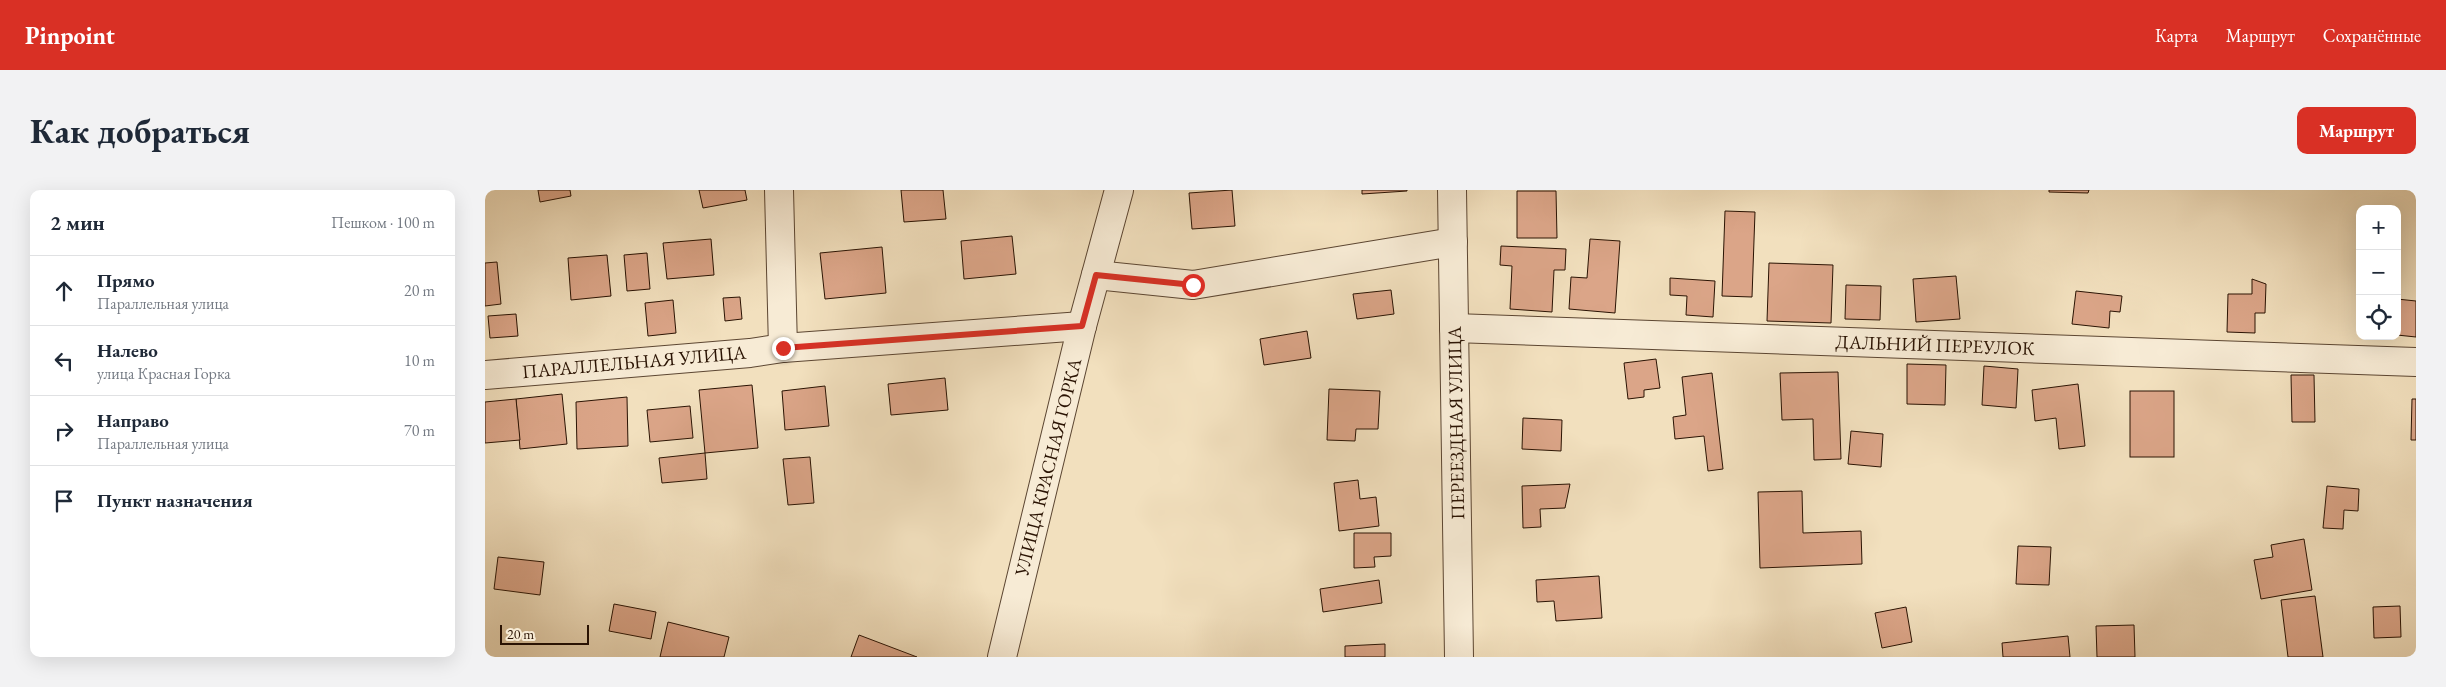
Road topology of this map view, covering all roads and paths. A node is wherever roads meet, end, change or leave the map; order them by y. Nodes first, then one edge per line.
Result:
1 (779, 190) edge
2 (1119, 190) edge
3 (1452, 190) edge
4 (1453, 242) junction
5 (1096, 275) junction
6 (1082, 326) junction
7 (1455, 328) junction
8 (783, 348) junction
9 (2416, 362) edge
10 (485, 375) edge
11 (1002, 657) edge
12 (1459, 657) edge

1 - 8 street
2 - 5 street, УЛИЦА КРАСНАЯ ГОРКА
3 - 4 street, ПЕРЕЕЗДНАЯ УЛИЦА
4 - 5 street
4 - 7 street, ПЕРЕЕЗДНАЯ УЛИЦА
5 - 6 street, УЛИЦА КРАСНАЯ ГОРКА
6 - 8 street, ПАРАЛЛЕЛЬНАЯ УЛИЦА
6 - 11 street, УЛИЦА КРАСНАЯ ГОРКА
7 - 9 street, ДАЛЬНИЙ ПЕРЕУЛОК
7 - 12 street, ПЕРЕЕЗДНАЯ УЛИЦА
8 - 10 street, ПАРАЛЛЕЛЬНАЯ УЛИЦА

